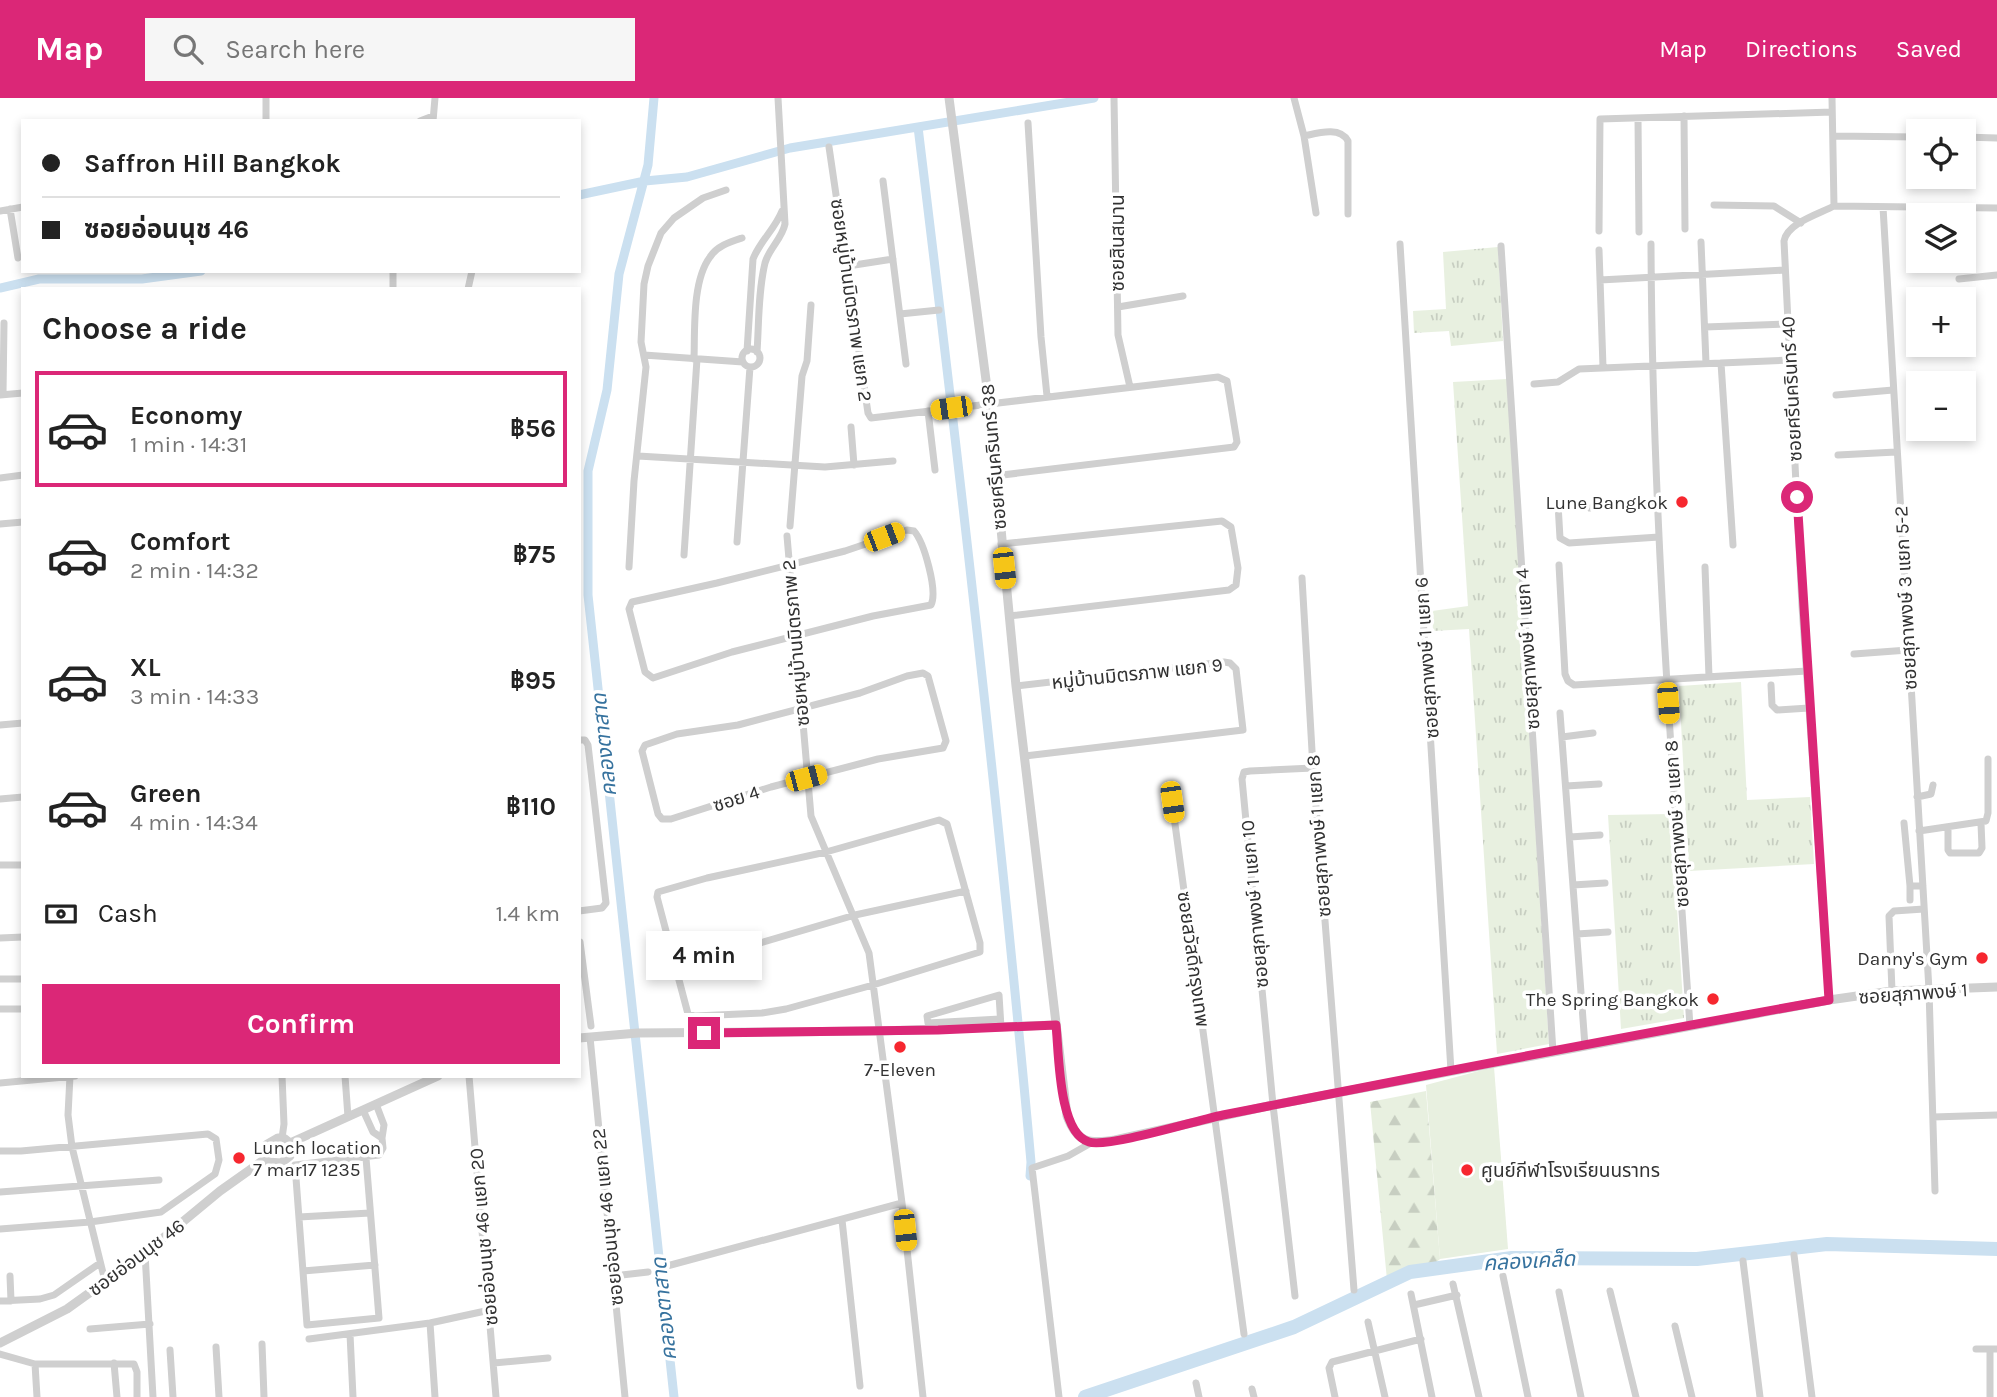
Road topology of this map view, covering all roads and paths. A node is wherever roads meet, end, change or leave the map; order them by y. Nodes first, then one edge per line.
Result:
1 (266, 98) edge
2 (435, 98) edge
3 (778, 98) edge
4 (949, 98) edge
5 (1294, 98) edge
6 (1832, 98) edge
7 (1115, 100) edge
8 (1832, 112) junction
9 (1684, 116) junction
10 (433, 118) edge
11 (1638, 118) junction
12 (267, 119) edge
13 (1028, 123) dead end
14 (1304, 136) junction
15 (1833, 136) junction
16 (1906, 137) edge
17 (1976, 137) edge
18 (1997, 138) edge
19 (829, 147) dead end
20 (883, 181) dead end
21 (726, 190) dead end
22 (1714, 205) dead end
23 (1834, 206) junction
24 (21, 207) edge
25 (1883, 207) junction
26 (1997, 208) edge
27 (10, 209) junction
28 (0, 211) edge
29 (782, 211) junction
30 (1316, 213) dead end
31 (1348, 214) dead end
32 (1801, 223) junction
33 (1685, 229) dead end
34 (1599, 231) dead end
35 (1639, 232) dead end
36 (742, 237) dead end
37 (1701, 242) dead end
38 (1400, 244) dead end
39 (1651, 244) dead end
40 (1501, 246) dead end
41 (1599, 250) dead end
42 (18, 258) dead end
43 (893, 259) junction
44 (848, 266) junction
45 (1785, 270) junction
46 (1703, 274) junction
47 (1997, 275) edge
48 (1651, 276) junction
49 (1600, 279) junction
50 (1959, 279) dead end
51 (1183, 296) dead end
52 (811, 305) dead end
53 (1118, 307) junction
54 (939, 310) dead end
55 (900, 314) junction
56 (4, 323) dead end
57 (1787, 324) junction
58 (1705, 327) junction
59 (747, 351) junction
60 (757, 352) junction
61 (644, 355) junction
62 (695, 359) junction
63 (1790, 360) junction
64 (1706, 363) junction
65 (1721, 363) junction
66 (747, 364) junction
67 (906, 364) dead end
68 (1651, 365) junction
69 (1603, 367) junction
70 (1534, 384) dead end
71 (1130, 387) junction
72 (1893, 390) junction
73 (21, 393) edge
74 (2, 394) edge
75 (1836, 395) dead end
76 (1047, 396) junction
77 (989, 403) junction
78 (928, 411) junction
79 (851, 427) dead end
80 (1896, 452) junction
81 (1838, 455) dead end
82 (638, 456) junction
83 (690, 460) junction
84 (893, 461) dead end
85 (743, 463) junction
86 (796, 465) junction
87 (854, 465) junction
88 (935, 470) dead end
89 (21, 475) edge
90 (994, 475) junction
91 (0, 478) edge
92 (1558, 504) dead end
93 (1658, 505) junction
94 (1590, 508) dead end
95 (21, 522) edge
96 (0, 524) edge
97 (790, 526) dead end
98 (787, 537) dead end
99 (1660, 537) junction
100 (737, 542) dead end
101 (1002, 544) junction
102 (1733, 545) dead end
103 (684, 555) dead end
104 (789, 564) junction
105 (1559, 565) dead end
106 (629, 567) dead end
107 (1705, 567) dead end
108 (1302, 578) dead end
109 (1009, 616) junction
110 (794, 636) junction
111 (1908, 650) junction
112 (1854, 654) dead end
113 (1807, 671) junction
114 (1709, 677) junction
115 (1666, 679) junction
116 (1016, 685) junction
117 (1772, 685) dead end
118 (1809, 708) junction
119 (800, 709) junction
120 (1560, 713) dead end
121 (21, 723) edge
122 (0, 725) edge
123 (1593, 733) dead end
124 (1562, 737) junction
125 (581, 740) edge
126 (1025, 755) junction
127 (1988, 760) dead end
128 (1313, 768) junction
129 (806, 778) junction
130 (1599, 784) dead end
131 (1933, 785) dead end
132 (1566, 786) junction
133 (1917, 796) junction
134 (21, 797) edge
135 (0, 799) edge
136 (1172, 802) dead end
137 (1904, 823) dead end
138 (1981, 823) junction
139 (1948, 827) junction
140 (1919, 831) junction
141 (1600, 835) dead end
142 (1570, 837) junction
143 (826, 852) junction
144 (0, 864) edge
145 (21, 864) edge
146 (1605, 883) dead end
147 (1573, 885) junction
148 (1910, 886) junction
149 (1923, 886) junction
150 (966, 891) junction
151 (1910, 900) dead end
152 (1924, 909) junction
153 (581, 911) edge
154 (855, 915) junction
155 (1608, 932) dead end
156 (1577, 934) junction
157 (21, 937) edge
158 (0, 938) edge
159 (581, 963) edge
160 (675, 968) junction
161 (0, 979) edge
162 (21, 979) edge
163 (582, 984) edge
164 (873, 985) junction
165 (1997, 987) edge
166 (1929, 990) junction
167 (1892, 991) junction
168 (1829, 1000) junction
169 (0, 1009) edge
170 (21, 1009) edge
171 (1003, 1024) junction
172 (1056, 1025) junction
173 (591, 1026) dead end
174 (1690, 1026) junction
175 (881, 1031) junction
176 (590, 1037) junction
177 (581, 1038) edge
178 (1585, 1046) junction
179 (1553, 1052) junction
180 (1451, 1071) junction
181 (51, 1078) edge
182 (72, 1078) edge
183 (282, 1078) edge
184 (345, 1078) edge
185 (469, 1078) edge
186 (417, 1081) edge
187 (0, 1083) edge
188 (1336, 1093) junction
189 (376, 1104) junction
190 (1273, 1105) junction
191 (363, 1110) junction
192 (1997, 1115) edge
193 (1215, 1116) junction
194 (348, 1117) junction
195 (1933, 1117) junction
196 (382, 1138) junction
197 (286, 1140) junction
198 (1091, 1143) junction
199 (72, 1147) junction
200 (0, 1150) edge
201 (366, 1158) junction
202 (265, 1159) junction
203 (159, 1180) dead end
204 (83, 1186) junction
205 (1935, 1191) dead end
206 (0, 1192) edge
207 (902, 1203) junction
208 (370, 1213) junction
209 (299, 1217) junction
210 (842, 1220) junction
211 (90, 1222) junction
212 (0, 1229) edge
213 (145, 1253) junction
214 (1794, 1255) dead end
215 (1743, 1261) dead end
216 (100, 1263) junction
217 (375, 1265) junction
218 (667, 1266) dead end
219 (303, 1271) junction
220 (648, 1272) dead end
221 (10, 1276) dead end
222 (613, 1276) junction
223 (1503, 1276) dead end
224 (105, 1282) junction
225 (1453, 1284) dead end
226 (1354, 1290) dead end
227 (1610, 1291) dead end
228 (1559, 1292) dead end
229 (1411, 1294) dead end
230 (1457, 1295) junction
231 (1295, 1296) dead end
232 (0, 1301) edge
233 (11, 1301) junction
234 (1414, 1305) junction
235 (490, 1310) junction
236 (1368, 1322) dead end
237 (150, 1324) junction
238 (429, 1324) junction
239 (1675, 1325) dead end
240 (90, 1329) dead end
241 (350, 1334) junction
242 (1244, 1334) dead end
243 (309, 1339) dead end
244 (1421, 1339) junction
245 (0, 1343) edge
246 (262, 1344) dead end
247 (216, 1347) dead end
248 (1976, 1349) dead end
249 (1993, 1349) edge
250 (170, 1350) dead end
251 (1375, 1351) junction
252 (0, 1354) edge
253 (548, 1358) dead end
254 (114, 1363) junction
255 (494, 1363) junction
256 (35, 1364) junction
257 (1196, 1383) dead end
258 (860, 1386) dead end
259 (37, 1397) edge
260 (117, 1397) edge
261 (137, 1397) edge
262 (153, 1397) edge
263 (173, 1397) edge
264 (219, 1397) edge
265 (264, 1397) edge
266 (352, 1397) edge
267 (435, 1397) edge
268 (496, 1397) edge
269 (625, 1397) edge
270 (923, 1397) edge
271 (1059, 1397) edge
272 (1199, 1397) edge
273 (1335, 1397) edge
274 (1384, 1397) edge
275 (1432, 1397) edge
276 (1479, 1397) edge
277 (1528, 1397) edge
278 (1581, 1397) edge
279 (1636, 1397) edge
280 (1692, 1397) edge
281 (1760, 1397) edge
282 (1812, 1397) edge
283 (1990, 1397) edge

1 - 12 street
2 - 10 street
3 - 29 street
4 - 77 street, ซอยศรีนครินทร์ 38
5 - 14 street
6 - 8 street
7 - 53 street, ซอยสินสมาน
8 - 9 street
8 - 15 street
9 - 11 street
9 - 33 street
11 - 34 street
11 - 35 street
13 - 76 street
14 - 30 street
14 - 31 street
15 - 16 street
15 - 23 street
17 - 18 street
19 - 44 street, ซอยหมู่บ้านมิตรภาพ แยก 2
20 - 43 street
21 - 61 street
22 - 32 street
23 - 25 street
23 - 32 street
24 - 27 street
25 - 26 street
25 - 72 street, ซอยสุภาพงษ์ 3 แยก 5-2
27 - 28 street
27 - 42 street
29 - 59 street
29 - 60 street
32 - 45 street, ซอยศรีนครินทร์ 40
36 - 62 street
37 - 46 street
38 - 180 street, ซอยสุภาพงษ์ 1 แยก 6
39 - 48 street, ซอยสุภาพงษ์ 3 แยก 8
40 - 179 street, ซอยสุภาพงษ์ 1 แยก 4
41 - 49 street
43 - 44 street
43 - 55 street
44 - 78 street, ซอยหมู่บ้านมิตรภาพ แยก 2
45 - 46 street
45 - 57 street, ซอยศรีนครินทร์ 40
46 - 48 street
46 - 58 street
47 - 50 street
48 - 49 street
48 - 68 street, ซอยสุภาพงษ์ 3 แยก 8
49 - 69 street
51 - 53 street
52 - 86 street
53 - 71 street, ซอยสินสมาน
54 - 55 street
55 - 67 street
56 - 74 street
57 - 58 street
57 - 63 street, ซอยศรีนครินทร์ 40
58 - 64 street
59 - 60 street
59 - 66 street
60 - 66 street
61 - 62 street
61 - 82 street
62 - 66 street
62 - 83 street
63 - 65 street
63 - 113 street, ซอยศรีนครินทร์ 40
64 - 65 street
64 - 68 street
65 - 102 street
66 - 85 street
68 - 69 street
68 - 93 street, ซอยสุภาพงษ์ 3 แยก 8
69 - 70 street
71 - 76 street, ซอยหมู่บ้านมิตรภาพ แยก 2
71 - 90 street, ซอยหมู่บ้านมิตรภาพ แยก 2
72 - 75 street
72 - 80 street, ซอยสุภาพงษ์ 3 แยก 5-2
73 - 74 street
76 - 77 street, ซอยหมู่บ้านมิตรภาพ แยก 2
77 - 78 street, ซอยหมู่บ้านมิตรภาพ แยก 2
77 - 90 street, ซอยศรีนครินทร์ 38
78 - 88 street
79 - 87 street
80 - 81 street
80 - 111 street, ซอยสุภาพงษ์ 3 แยก 5-2
82 - 83 street
82 - 106 street
83 - 85 street
83 - 103 street
84 - 87 street
85 - 86 street
85 - 100 street
86 - 87 street
86 - 97 street
89 - 91 street
90 - 101 street, ซอยศรีนครินทร์ 38
92 - 99 street
93 - 94 street
93 - 99 street, ซอยสุภาพงษ์ 3 แยก 8
95 - 96 street
98 - 104 street, ซอยหมู่บ้านมิตรภาพ 2
99 - 115 street, ซอยสุภาพงษ์ 3 แยก 8
101 - 109 street, ซอยศรีนครินทร์ 38
101 - 109 street
104 - 110 street, ซอยหมู่บ้านมิตรภาพ 2
104 - 110 street
104 - 110 street
105 - 115 street
107 - 114 street
108 - 128 street, ซอยสุภาพงษ์ 1 แยก 8
109 - 116 street, ซอยศรีนครินทร์ 38
110 - 119 street, ซอยหมู่บ้านมิตรภาพ 2
111 - 112 street
111 - 133 street, ซอยสุภาพงษ์ 3 แยก 5-2
113 - 114 street
113 - 118 street, ซอยศรีนครินทร์ 40
114 - 115 street
115 - 174 street, ซอยสุภาพงษ์ 3 แยก 8
116 - 126 street, ซอยศรีนครินทร์ 38
116 - 126 street, หมู่บ้านมิตรภาพ แยก 9
117 - 118 street
118 - 168 street, ซอยศรีนครินทร์ 40
119 - 129 street, ซอยหมู่บ้านมิตรภาพ 2
119 - 129 street, ซอย 4
119 - 129 street, ซอย 4
120 - 124 street
121 - 122 street
123 - 124 street
124 - 132 street
125 - 153 street
126 - 172 street, ซอยศรีนครินทร์ 38
127 - 138 street
128 - 188 street, ซอยสุภาพงษ์ 1 แยก 8
128 - 190 street, ซอยสุภาพงษ์ 1 แยก 10
129 - 143 street, ซอยหมู่บ้านมิตรภาพ 2
130 - 132 street
131 - 133 street
132 - 142 street
133 - 140 street, ซอยสุภาพงษ์ 3 แยก 5-2
134 - 135 street
136 - 193 street, ซอยสวัสดีกรุงเทพ
137 - 148 street
138 - 139 street
138 - 139 street
139 - 140 street
140 - 149 street, ซอยสุภาพงษ์ 3 แยก 5-2
141 - 142 street
142 - 147 street
143 - 150 street
143 - 154 street, ซอยหมู่บ้านมิตรภาพ 2
143 - 160 street
144 - 145 street
146 - 147 street
147 - 156 street
148 - 149 street
148 - 151 street
149 - 152 street, ซอยสุภาพงษ์ 3 แยก 5-2
150 - 154 street
150 - 164 street
152 - 166 street, ซอยสุภาพงษ์ 3 แยก 5-2
152 - 167 street
154 - 160 street
154 - 164 street, ซอยหมู่บ้านมิตรภาพ 2
155 - 156 street
156 - 178 street
157 - 158 street
159 - 163 street
160 - 164 street
161 - 162 street
163 - 173 street
164 - 175 street, ซอยหมู่บ้านมิตรภาพ 2
165 - 166 street, ซอยสุภาพงษ์ 1
166 - 167 street, ซอยสุภาพงษ์ 1
166 - 195 street, ซอยสุภาพงษ์ 3 แยก 5-2
167 - 168 street, ซอยสุภาพงษ์ 1
168 - 174 street, ซอยสุภาพงษ์ 1
169 - 170 street
171 - 171 street
171 - 172 street
171 - 175 street
172 - 198 street
174 - 178 street, ซอยสุภาพงษ์ 1
175 - 176 street
175 - 207 street, ซอยหมู่บ้านมิตรภาพ 2
176 - 177 street
176 - 222 street, ซอยอ่อนนุช 46 แยก 22
178 - 179 street, ซอยสุภาพงษ์ 1
179 - 180 street, ซอยสุภาพงษ์ 1
180 - 188 street, ซอยสุภาพงษ์ 1
181 - 187 street
182 - 199 street
183 - 197 street
184 - 194 street
185 - 235 street, ซอยอ่อนนุช 46 แยก 20
186 - 189 street
188 - 190 street, ซอยสุภาพงษ์ 1
188 - 226 street, ซอยสุภาพงษ์ 1 แยก 8
189 - 191 street
189 - 196 street
190 - 193 street, ซอยสุภาพงษ์ 1
190 - 231 street
191 - 194 street
191 - 196 street
192 - 195 street
193 - 198 street, ซอยสุภาพงษ์ 1
193 - 242 street, ซอยสวัสดีกรุงเทพ
194 - 197 street
195 - 205 street, ซอยสุภาพงษ์ 3 แยก 5-2
196 - 201 street
197 - 202 street
197 - 202 street
198 - 271 street
199 - 200 street
199 - 204 street
199 - 211 street
201 - 208 street
201 - 209 street
202 - 213 street, ซอยอ่อนนุช 46
203 - 204 street
204 - 206 street
204 - 211 street
207 - 210 street
207 - 270 street, ซอยหมู่บ้านมิตรภาพ 2
208 - 209 street
208 - 217 street
209 - 219 street
210 - 218 street
210 - 258 street
211 - 212 street
211 - 216 street
213 - 224 street, ซอยอ่อนนุช 46
213 - 237 street
214 - 282 street
215 - 281 street
216 - 224 street
216 - 233 street
217 - 219 street
217 - 219 street
220 - 222 street
221 - 233 street
222 - 269 street, ซอยอ่อนนุช 46 แยก 22
223 - 277 street
224 - 245 street, ซอยอ่อนนุช 46
225 - 230 street
227 - 279 street
228 - 278 street
229 - 234 street
230 - 234 street
230 - 276 street
232 - 233 street
234 - 244 street
235 - 238 street
235 - 255 street, ซอยอ่อนนุช 46 แยก 20
236 - 251 street
237 - 240 street
237 - 262 street
238 - 241 street
238 - 267 street
239 - 280 street
241 - 243 street
241 - 266 street
244 - 251 street
244 - 275 street
246 - 265 street
247 - 264 street
248 - 249 street
249 - 283 street
250 - 263 street
251 - 273 street
251 - 274 street
252 - 256 street
253 - 255 street
254 - 256 street
254 - 260 street
254 - 261 street
255 - 268 street, ซอยอ่อนนุช 46 แยก 20
256 - 259 street
257 - 272 street

